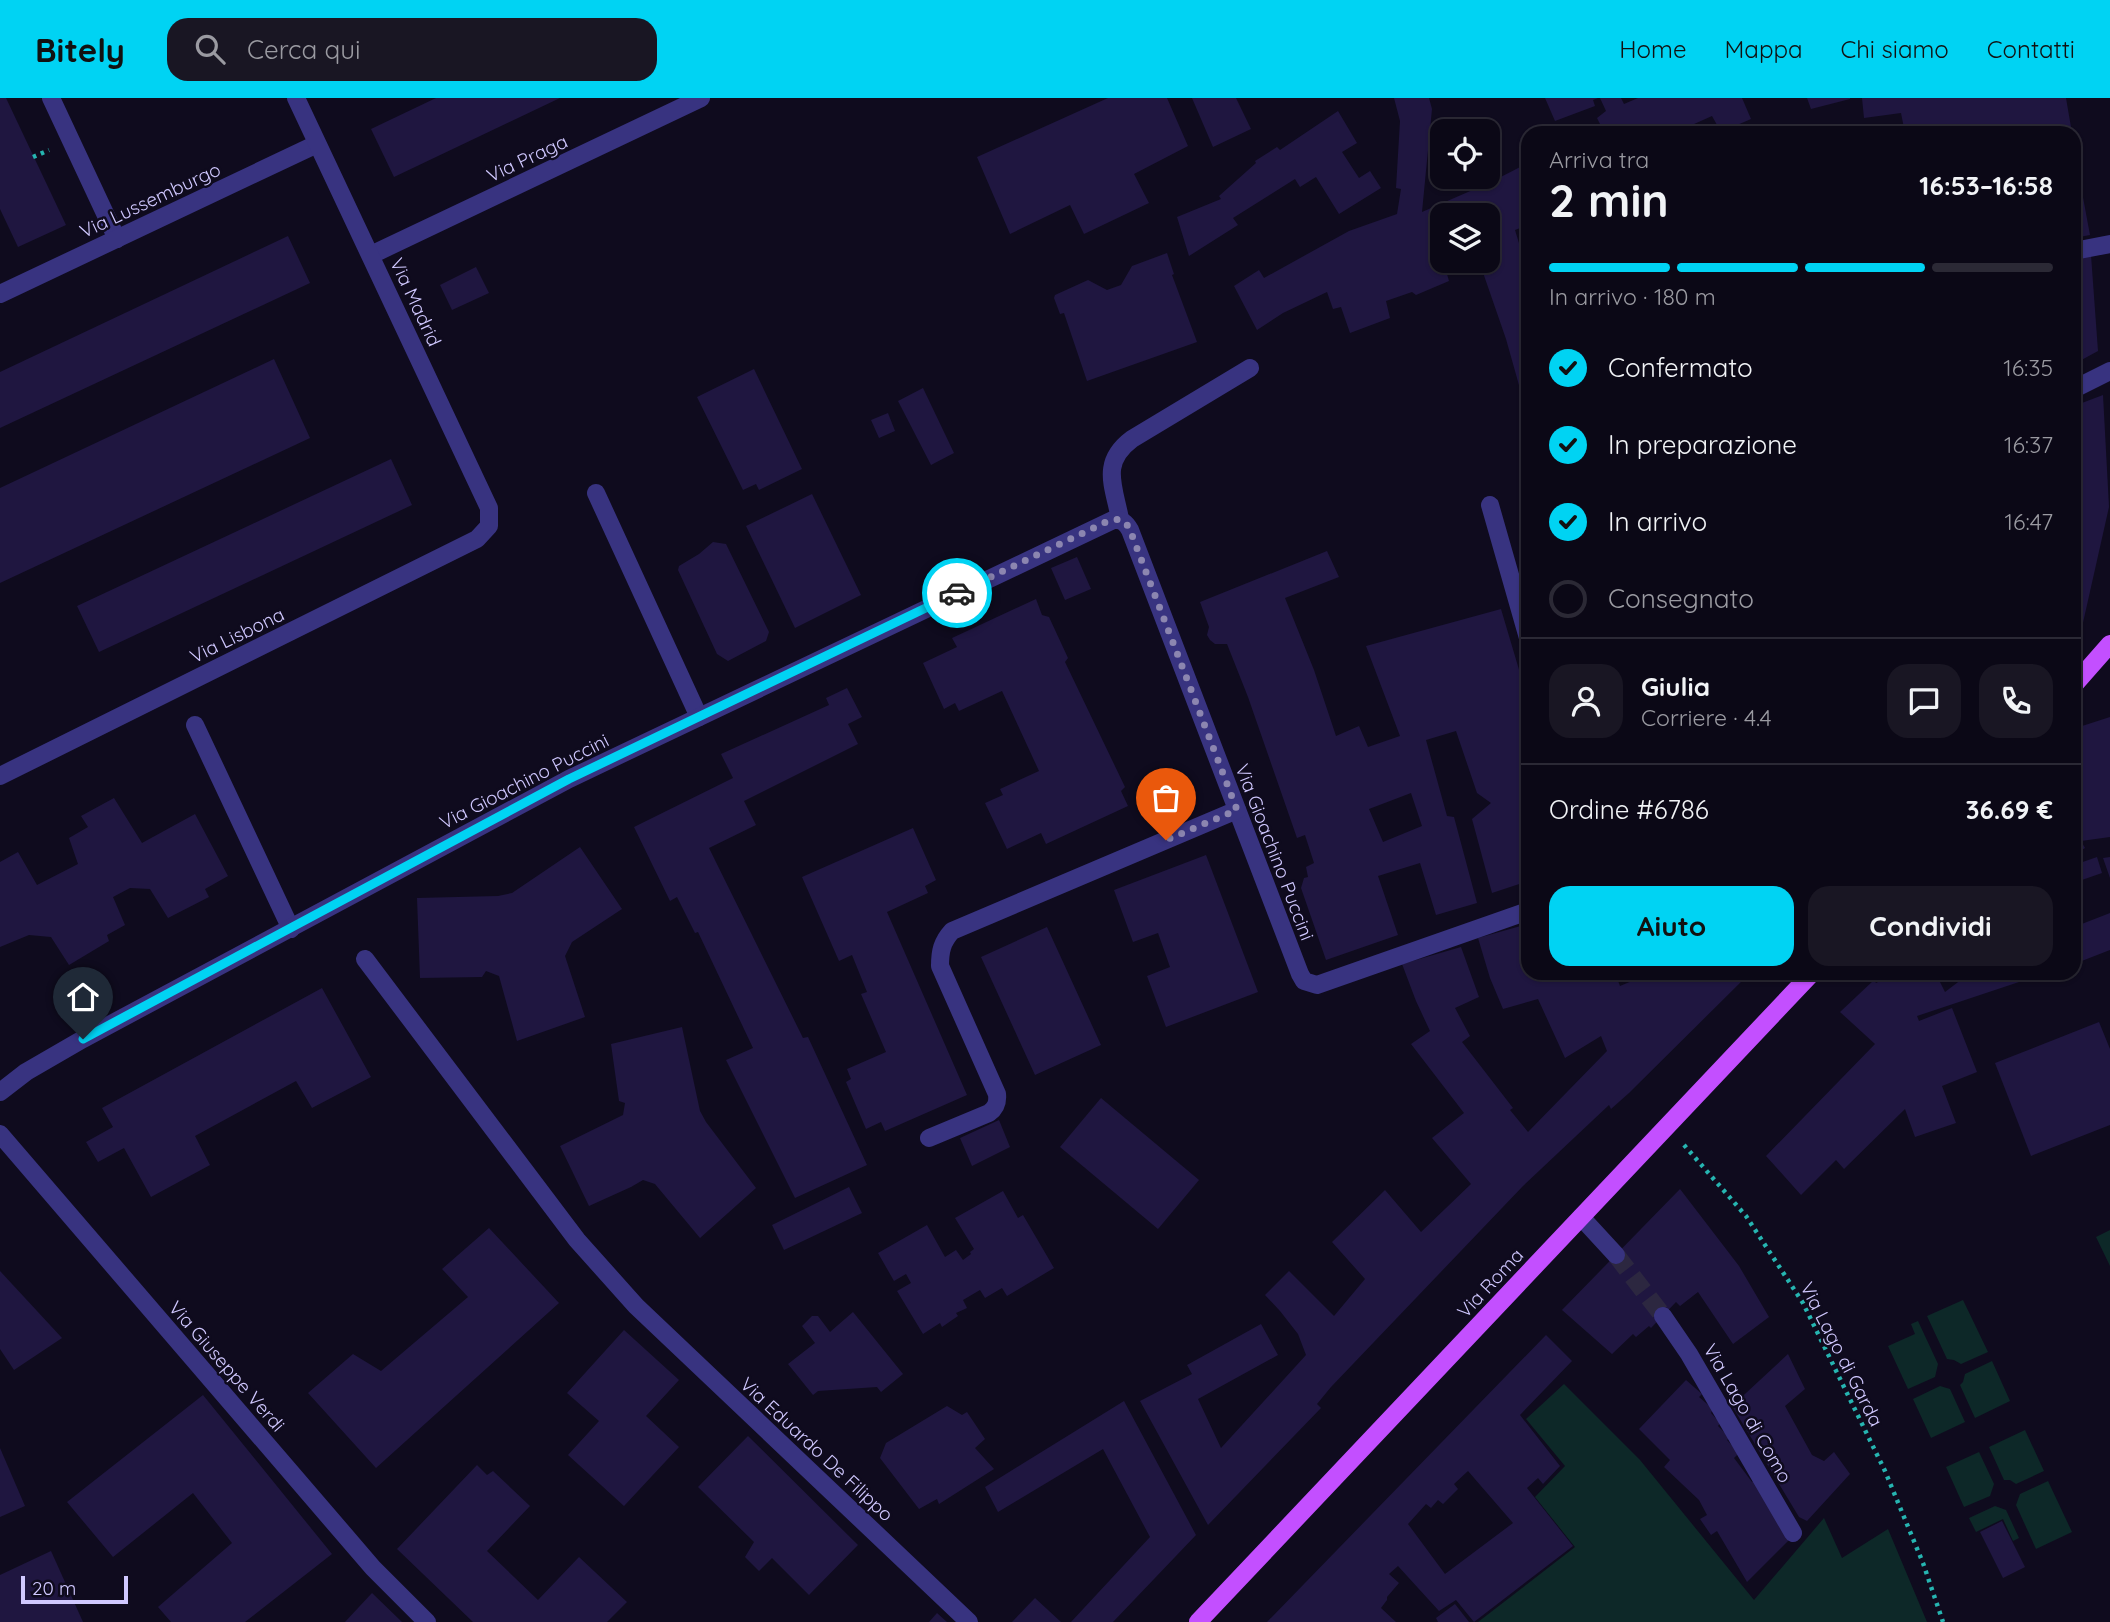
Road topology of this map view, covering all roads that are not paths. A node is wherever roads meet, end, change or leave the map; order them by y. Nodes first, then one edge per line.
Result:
1 (51, 98) edge
2 (296, 98) edge
3 (701, 98) edge
4 (317, 144) junction
5 (117, 239) junction
6 (2110, 244) edge
7 (2081, 250) edge
8 (371, 256) junction
9 (0, 293) edge
10 (1250, 368) dead end
11 (2110, 371) edge
12 (2081, 386) edge
13 (596, 493) dead end
14 (1490, 505) dead end
15 (1119, 519) junction
16 (489, 526) joint
17 (1521, 614) edge
18 (2110, 644) edge
19 (2081, 677) edge
20 (699, 717) junction
21 (195, 725) dead end
22 (0, 776) edge
23 (1237, 810) junction
24 (1521, 913) edge
25 (291, 929) junction
26 (365, 959) dead end
27 (1805, 980) edge
28 (0, 1092) edge
29 (0, 1134) edge
30 (929, 1138) dead end
31 (1581, 1217) junction
32 (1616, 1255) tunnel mouth
33 (1662, 1317) tunnel mouth
34 (1793, 1533) dead end
35 (427, 1622) edge
36 (969, 1622) edge
37 (1198, 1622) edge

1 - 5 street
2 - 4 street, Via Madrid
3 - 8 street, Via Praga
4 - 5 street, Via Lussemburgo
4 - 8 street, Via Madrid
5 - 9 street, Via Lussemburgo
6 - 7 street
8 - 16 street, Via Madrid
10 - 15 street, Via Gioachino Puccini
11 - 12 street
13 - 20 street
14 - 17 street
15 - 20 street, Via Gioachino Puccini
15 - 23 street, Via Gioachino Puccini
16 - 22 street, Via Lisbona
18 - 19 main road
20 - 25 street, Via Gioachino Puccini
21 - 25 street
23 - 24 street, Via Gioachino Puccini
23 - 30 street
25 - 28 street, Via Gioachino Puccini
26 - 36 street, Via Eduardo De Filippo
27 - 31 main road, Via Roma
29 - 35 street, Via Giuseppe Verdi
31 - 32 street
31 - 37 main road, Via Roma
33 - 34 street, Via Lago di Como

